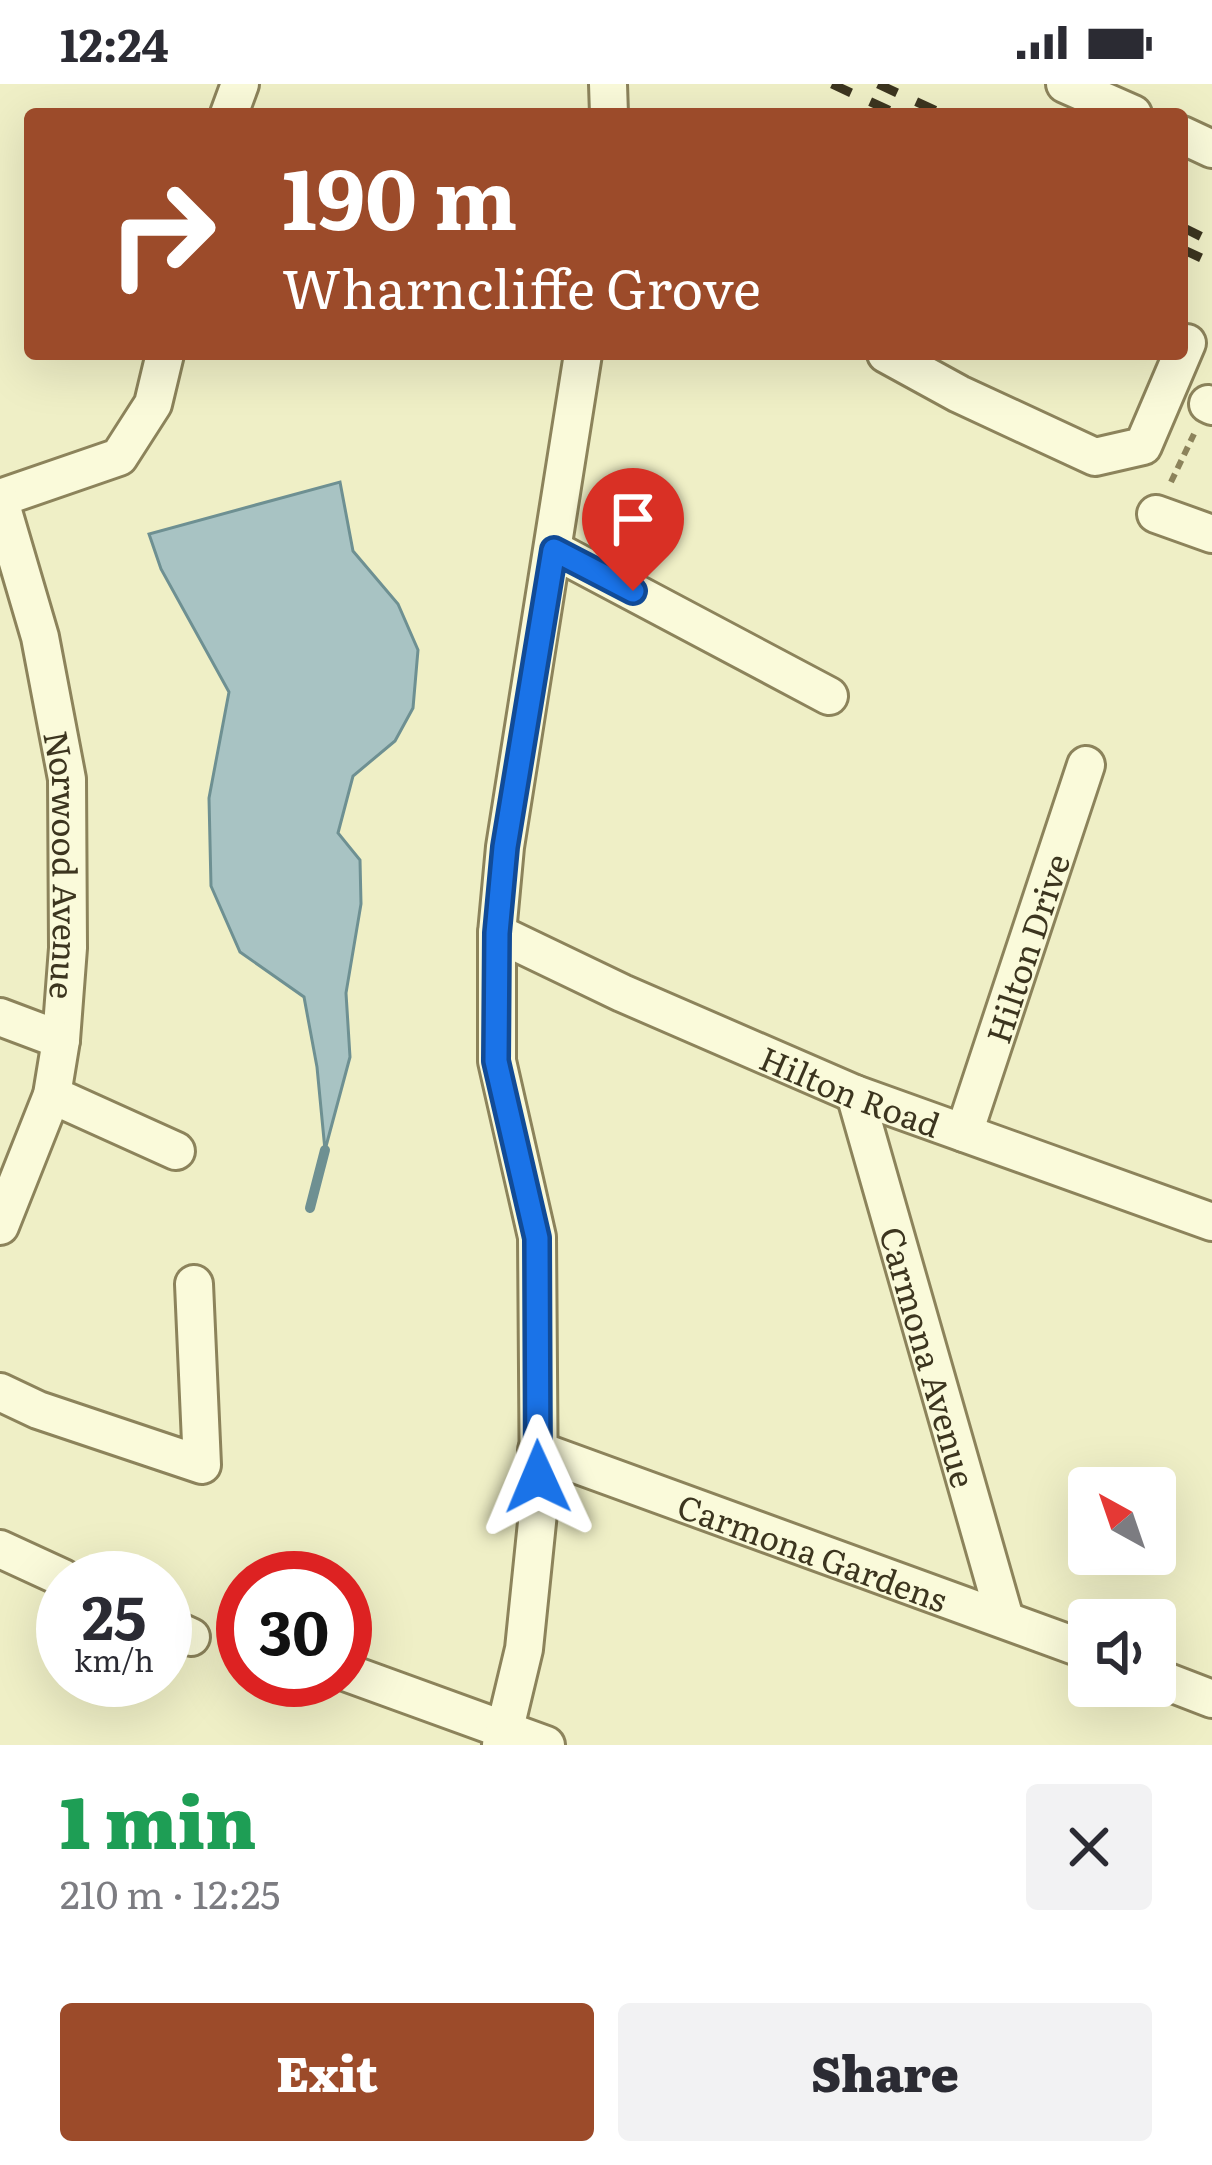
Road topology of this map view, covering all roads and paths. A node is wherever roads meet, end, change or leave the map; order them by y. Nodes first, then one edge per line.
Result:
1 (1065, 84) edge
2 (1119, 108) edge
3 (164, 360) edge
4 (582, 360) edge
5 (897, 360) edge
6 (1180, 360) edge
7 (1210, 405) edge
8 (0, 500) edge
9 (1156, 514) joint
10 (1212, 534) edge
11 (554, 550) junction
12 (829, 696) dead end
13 (1086, 765) dead end
14 (497, 933) junction
15 (0, 1017) edge
16 (61, 1040) junction
17 (855, 1094) junction
18 (52, 1095) junction
19 (964, 1133) junction
20 (176, 1151) dead end
21 (1212, 1222) edge
22 (0, 1226) edge
23 (194, 1284) dead end
24 (0, 1392) edge
25 (537, 1450) junction
26 (0, 1549) edge
27 (36, 1566) edge
28 (1005, 1619) junction
29 (1068, 1644) edge
30 (372, 1683) edge
31 (1176, 1685) edge
32 (1212, 1699) edge
33 (503, 1736) edge
34 (546, 1745) edge

1 - 2 street
3 - 8 street
4 - 11 street
5 - 6 street
7 - 9 path
8 - 16 street, Norwood Avenue
9 - 10 street
11 - 12 street
11 - 14 street
13 - 19 street, Hilton Drive
14 - 17 street, Hilton Road
14 - 25 street
15 - 16 street
16 - 18 street, Norwood Avenue
17 - 19 street, Hilton Road
17 - 28 street, Carmona Avenue
18 - 20 street
18 - 22 street, Norwood Avenue
19 - 21 street, Hilton Road
23 - 24 street
25 - 28 street, Carmona Gardens
25 - 33 street
26 - 27 street
28 - 29 street, Carmona Gardens
30 - 33 street
31 - 32 street
33 - 34 street

